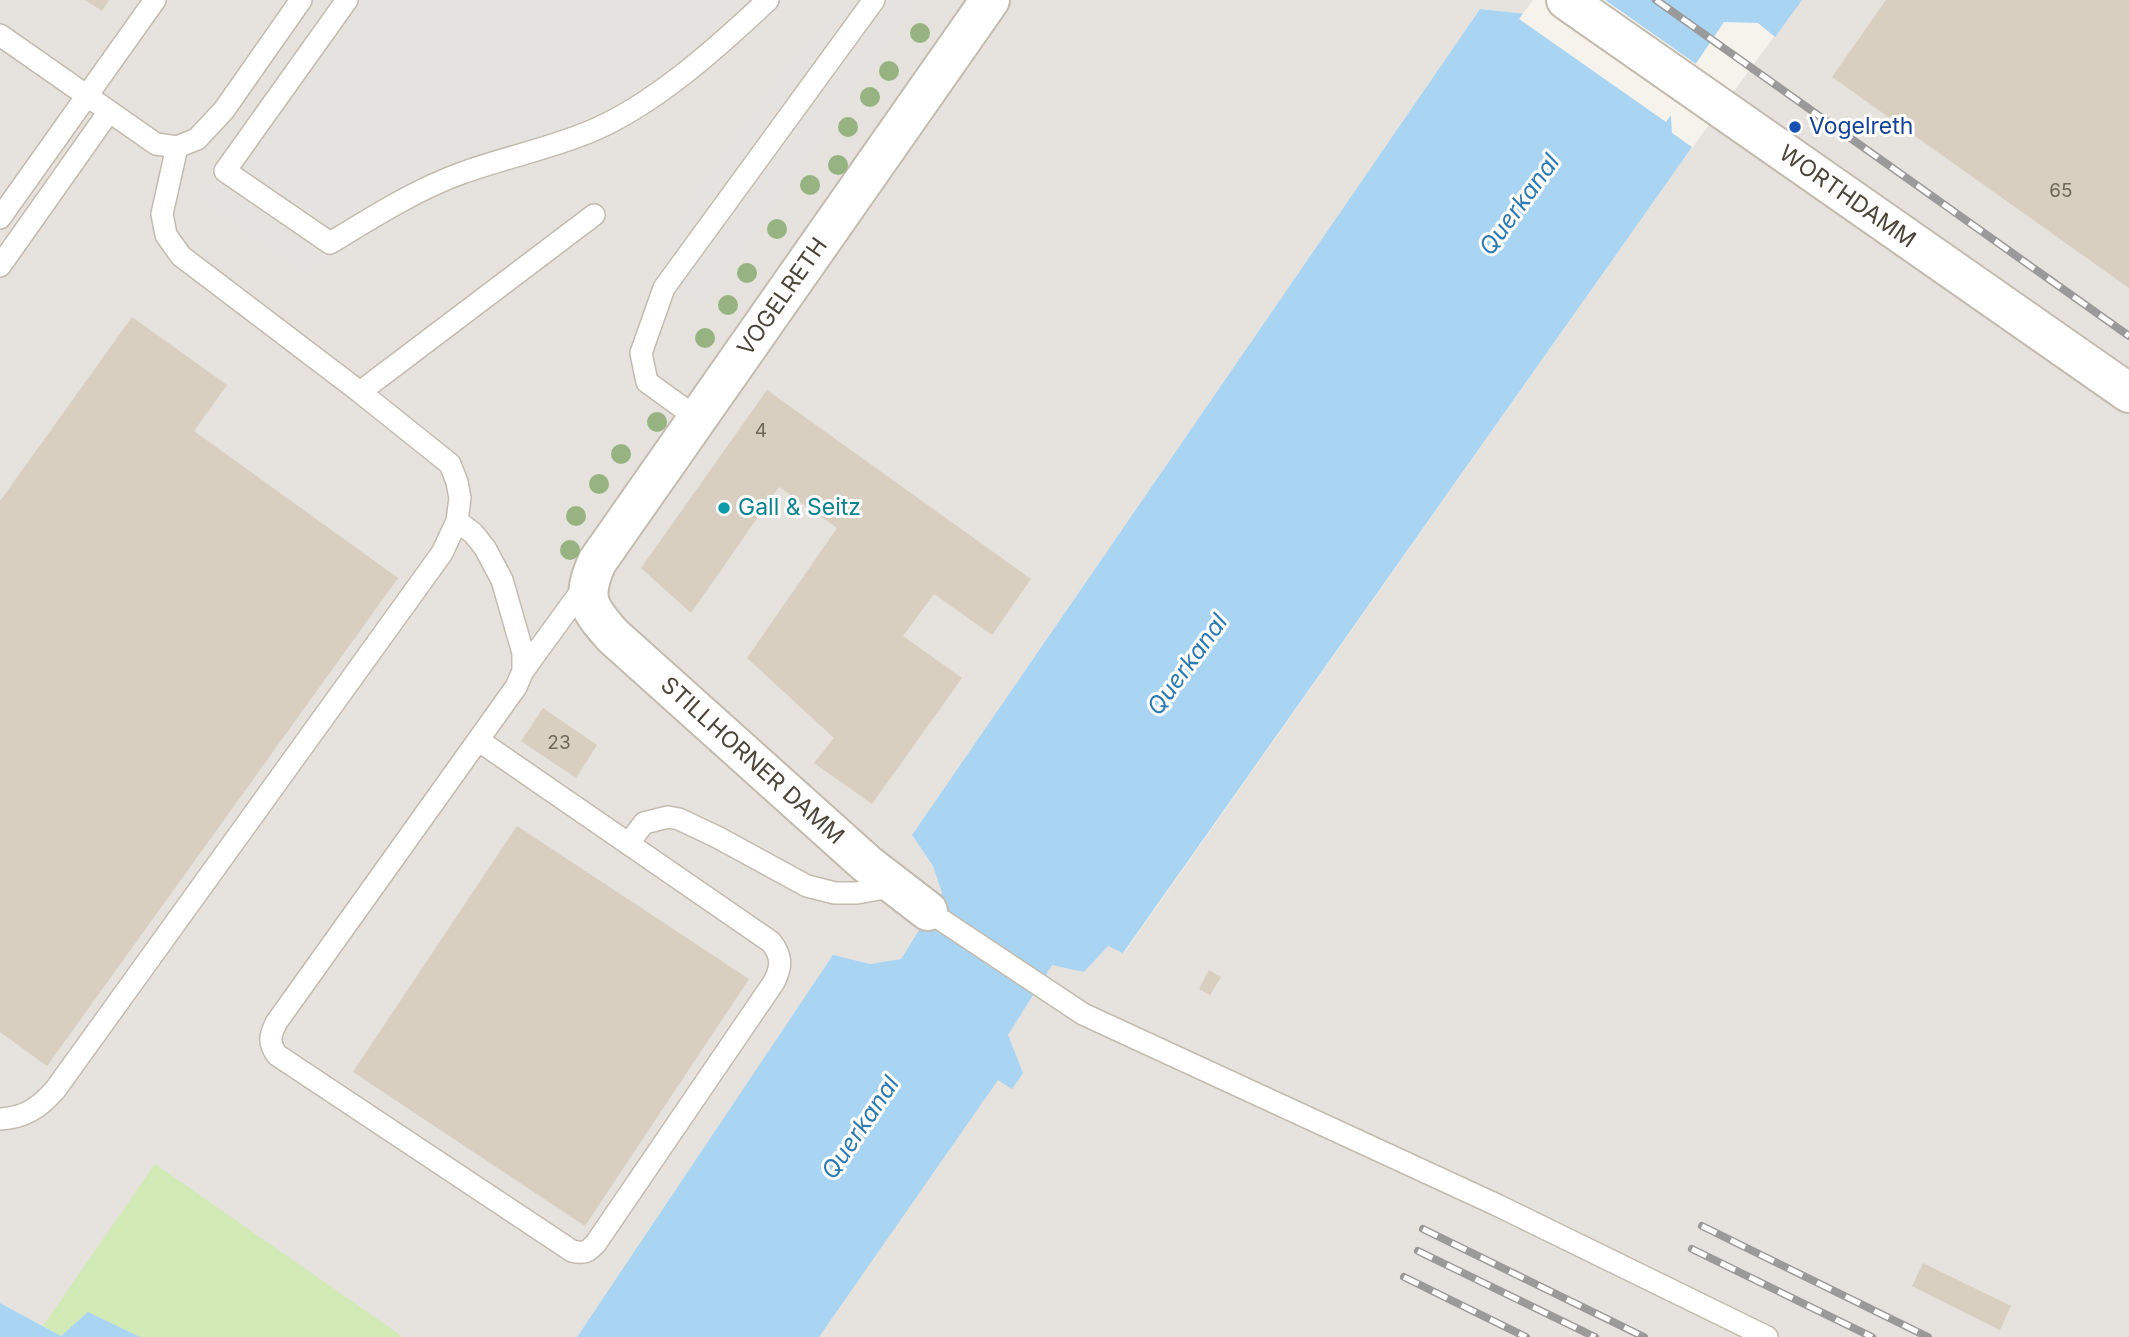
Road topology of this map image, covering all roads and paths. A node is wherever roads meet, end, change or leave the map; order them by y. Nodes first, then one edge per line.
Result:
1 (155, 0) edge
2 (301, 0) edge
3 (348, 0) edge
4 (768, 0) edge
5 (874, 0) edge
6 (990, 0) edge
7 (1566, 0) edge
8 (0, 35) edge
9 (86, 96) junction
10 (108, 113) junction
11 (177, 147) junction
12 (594, 215) dead end
13 (0, 218) edge
14 (0, 266) edge
15 (360, 392) junction
16 (2129, 393) edge
17 (698, 419) junction
18 (457, 521) junction
19 (588, 590) junction
20 (523, 671) junction
21 (478, 740) junction
22 (628, 844) junction
23 (895, 886) junction
24 (928, 911) joint
25 (0, 1119) edge
26 (1767, 1337) edge

1 - 9 lane
2 - 11 lane
3 - 4 lane
5 - 17 lane
6 - 17 street, VOGELRETH
7 - 16 street, WORTHDAMM
8 - 9 lane
9 - 10 lane
9 - 13 lane
10 - 11 lane
10 - 14 lane
11 - 15 lane
12 - 15 lane
15 - 18 lane
17 - 19 street, VOGELRETH
18 - 20 lane
18 - 25 lane
19 - 20 lane
19 - 23 street, STILLHORNER DAMM
20 - 21 lane
21 - 22 lane
21 - 22 lane
22 - 23 lane
23 - 24 street, STILLHORNER DAMM
24 - 26 lane

